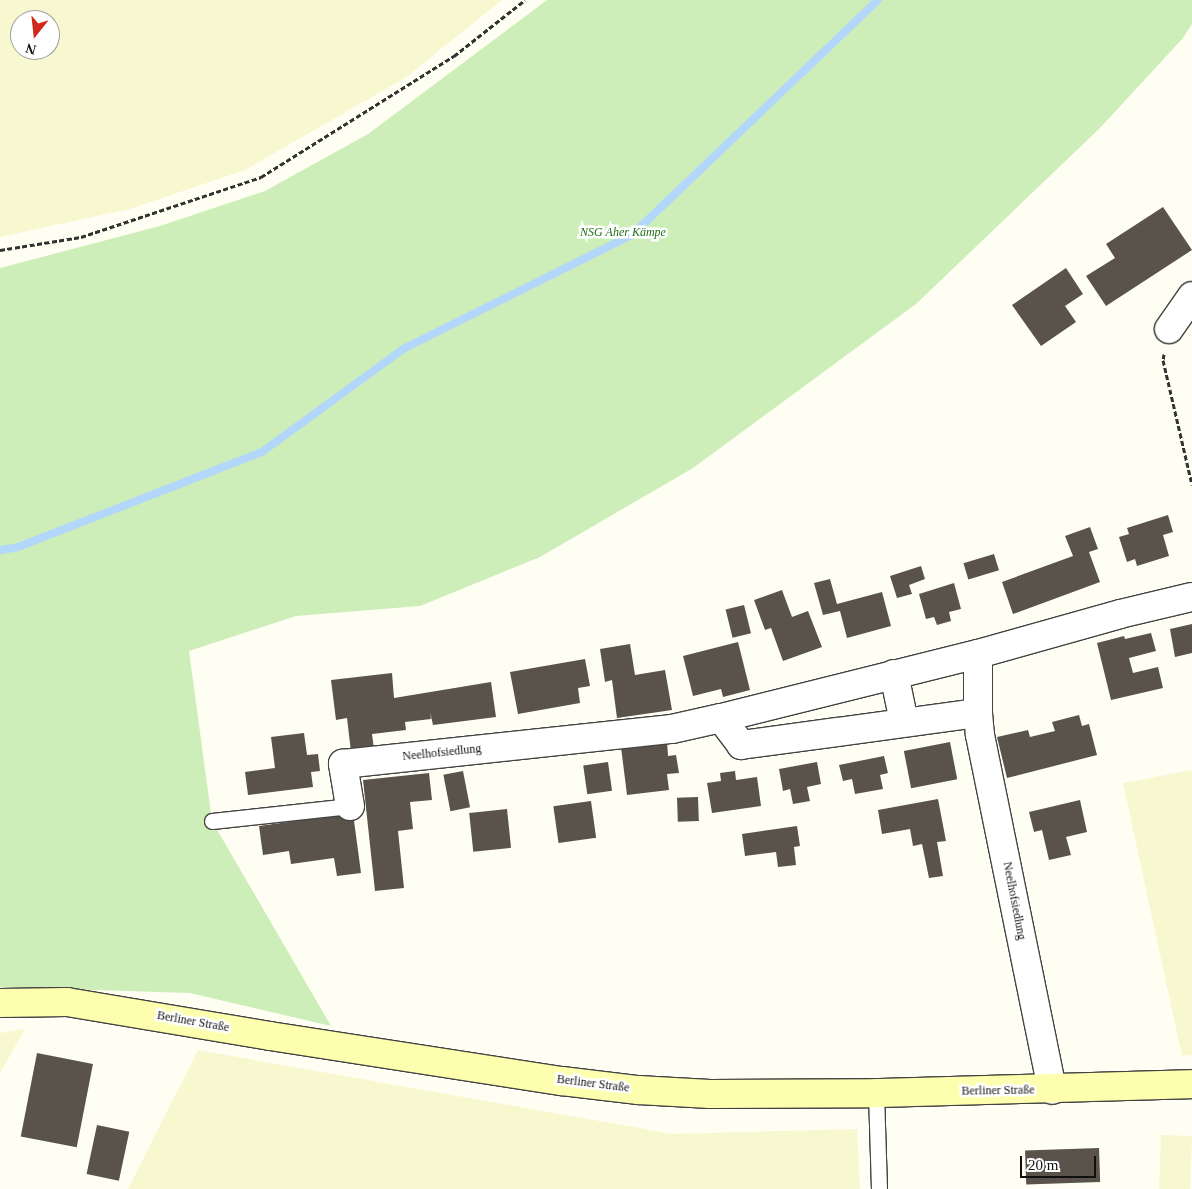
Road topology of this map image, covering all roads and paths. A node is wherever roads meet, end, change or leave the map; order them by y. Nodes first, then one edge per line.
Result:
1 (524, 0) edge
2 (0, 250) edge
3 (1192, 296) edge
4 (1169, 329) joint
5 (1192, 485) edge
6 (1192, 597) edge
7 (978, 654) junction
8 (894, 674) junction
9 (978, 713) junction
10 (721, 718) junction
11 (904, 722) junction
12 (350, 806) joint
13 (212, 821) dead end
14 (0, 1003) edge
15 (1192, 1084) edge
16 (1052, 1090) junction
17 (876, 1093) junction
18 (880, 1189) edge

1 - 2 path
3 - 4 street
4 - 5 path
6 - 7 street, Neelhofsiedlung
7 - 8 street, Neelhofsiedlung
7 - 9 street, Neelhofsiedlung
8 - 10 street, Neelhofsiedlung
8 - 11 street
9 - 11 street
9 - 16 street, Neelhofsiedlung
10 - 11 street
10 - 12 street, Neelhofsiedlung
12 - 13 lane, Neelhofsiedlung
14 - 17 main road, Berliner Straße
15 - 16 main road, Berliner Straße
16 - 17 main road, Berliner Straße
17 - 18 lane

